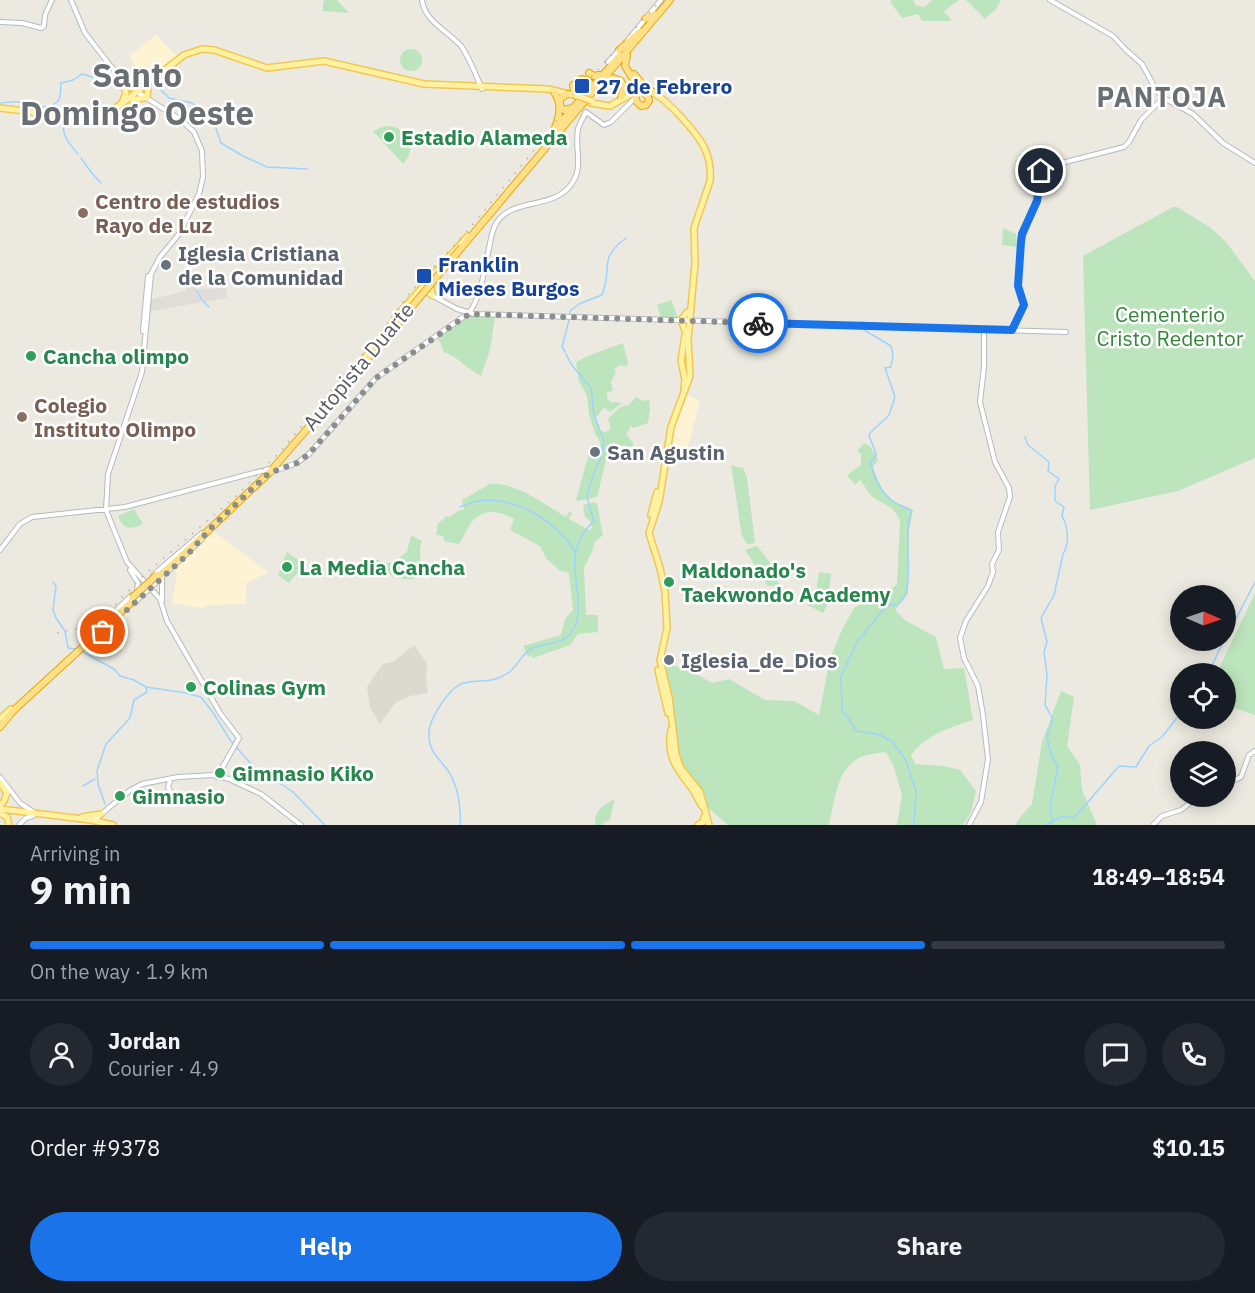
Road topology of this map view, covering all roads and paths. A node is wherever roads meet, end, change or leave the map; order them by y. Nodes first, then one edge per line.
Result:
1 (52, 0) edge
2 (71, 0) edge
3 (422, 0) edge
4 (661, 0) edge
5 (669, 0) edge
6 (1050, 0) edge
7 (655, 14) junction
8 (645, 19) junction
9 (0, 22) edge
10 (629, 51) junction
11 (620, 52) junction
12 (608, 62) dead end
13 (109, 64) junction
14 (628, 71) junction
15 (589, 73) dead end
16 (602, 73) junction
17 (621, 81) junction
18 (122, 82) junction
19 (151, 83) junction
20 (481, 88) junction
21 (530, 90) junction
22 (588, 90) junction
23 (596, 90) junction
24 (554, 92) junction
25 (653, 92) junction
26 (139, 94) junction
27 (575, 96) junction
28 (636, 96) junction
29 (621, 97) junction
30 (1162, 97) junction
31 (592, 102) junction
32 (663, 102) junction
33 (122, 104) junction
34 (573, 108) junction
35 (0, 110) edge
36 (555, 130) junction
37 (549, 140) junction
38 (1255, 163) edge
39 (701, 201) junction
40 (470, 236) junction
41 (693, 277) junction
42 (421, 289) junction
43 (429, 293) junction
44 (469, 314) junction
45 (688, 321) junction
46 (984, 329) junction
47 (1012, 330) junction
48 (1066, 332) dead end
49 (365, 360) junction
50 (690, 363) junction
51 (682, 367) junction
52 (679, 406) junction
53 (670, 432) junction
54 (280, 465) junction
55 (269, 471) junction
56 (257, 476) junction
57 (657, 501) junction
58 (105, 510) junction
59 (203, 534) junction
60 (0, 550) edge
61 (130, 570) junction
62 (159, 577) junction
63 (146, 582) junction
64 (150, 589) junction
65 (137, 590) junction
66 (155, 595) junction
67 (135, 598) junction
68 (162, 605) junction
69 (672, 619) dead end
70 (667, 625) junction
71 (81, 646) junction
72 (664, 683) junction
73 (666, 692) junction
74 (0, 721) edge
75 (0, 727) edge
76 (1255, 751) edge
77 (217, 776) junction
78 (1236, 779) edge
79 (0, 780) edge
80 (170, 781) junction
81 (170, 791) dead end
82 (115, 806) junction
83 (1185, 807) edge
84 (0, 810) edge
85 (35, 815) junction
86 (102, 815) junction
87 (73, 817) junction
88 (704, 818) junction
89 (94, 821) junction
90 (108, 824) edge
91 (9, 825) edge
92 (19, 825) edge
93 (299, 825) edge
94 (699, 825) edge
95 (707, 825) edge
96 (969, 825) edge
97 (1153, 825) edge

1 - 9 main road
2 - 13 main road
3 - 20 main road
4 - 8 main road
5 - 7 highway, Autopista Duarte
5 - 10 highway, Autopista Duarte
6 - 30 main road
7 - 8 highway
7 - 11 highway, Autopista Duarte
8 - 11 main road
10 - 14 highway
10 - 23 highway, Autopista Duarte
10 - 25 highway
11 - 12 main road
11 - 16 highway
11 - 37 highway, Autopista Duarte
13 - 18 main road
13 - 26 main road
14 - 17 highway
14 - 28 highway
15 - 16 highway
16 - 22 highway
17 - 23 highway
17 - 29 highway
18 - 26 main road
18 - 33 main road
19 - 20 main road
19 - 26 main road
19 - 26 main road
20 - 21 main road
21 - 24 main road
21 - 27 main road
22 - 27 highway
22 - 34 highway
23 - 40 highway, Autopista Duarte
24 - 27 main road
24 - 36 highway
25 - 28 main road
25 - 39 main road
26 - 33 main road
26 - 35 main road
26 - 58 main road
27 - 31 main road, bridge
27 - 34 highway
28 - 29 main road
28 - 31 main road
28 - 32 main road
28 - 32 main road
28 - 44 main road
29 - 31 main road
30 - 38 main road
30 - 47 main road
32 - 39 main road
33 - 35 main road
34 - 36 highway
36 - 37 highway
37 - 40 highway, Autopista Duarte
39 - 41 main road
39 - 41 main road
40 - 42 main road
40 - 43 main road, Autopista Duarte
40 - 49 highway, Autopista Duarte, bridge
41 - 45 main road
42 - 43 main road
42 - 49 main road
43 - 44 main road
43 - 49 main road, Autopista Duarte
44 - 45 main road
44 - 54 main road
45 - 46 main road
45 - 50 main road
45 - 51 main road
46 - 47 main road
46 - 96 main road
47 - 48 main road
49 - 54 highway, Autopista Duarte
49 - 55 highway, Autopista Duarte
50 - 51 main road
50 - 52 main road
51 - 57 main road
52 - 53 main road
52 - 53 main road
53 - 57 main road
54 - 55 highway, Autopista Duarte
55 - 56 highway, Autopista Duarte
55 - 59 highway, Autopista Duarte
56 - 58 main road
56 - 59 highway, Autopista Duarte
57 - 70 main road
57 - 72 main road
58 - 60 main road
58 - 61 main road
58 - 63 main road
59 - 62 highway, Autopista Duarte
59 - 63 main road, Autopista Duarte
61 - 63 main road
61 - 65 main road
62 - 64 main road
62 - 67 highway, Autopista Duarte, bridge
62 - 68 main road
63 - 64 main road
63 - 65 main road, Autopista Duarte
64 - 66 main road
64 - 67 main road
64 - 68 main road
65 - 71 main road, Autopista Duarte
66 - 67 main road
66 - 68 main road
67 - 71 highway, Autopista Duarte
68 - 77 main road
69 - 70 main road
70 - 72 main road
71 - 74 highway, Autopista Duarte
71 - 75 highway, Autopista Duarte
72 - 73 main road
73 - 88 main road
73 - 95 main road
76 - 78 main road
77 - 80 main road
77 - 82 main road
77 - 93 main road
79 - 84 main road
79 - 85 main road
80 - 81 main road
80 - 82 main road
82 - 86 main road
83 - 97 main road
84 - 85 main road
84 - 91 main road
85 - 87 main road
85 - 89 main road
85 - 92 main road
86 - 87 main road
86 - 89 main road
86 - 90 main road
87 - 89 main road
88 - 94 main road
88 - 95 main road
89 - 90 main road

